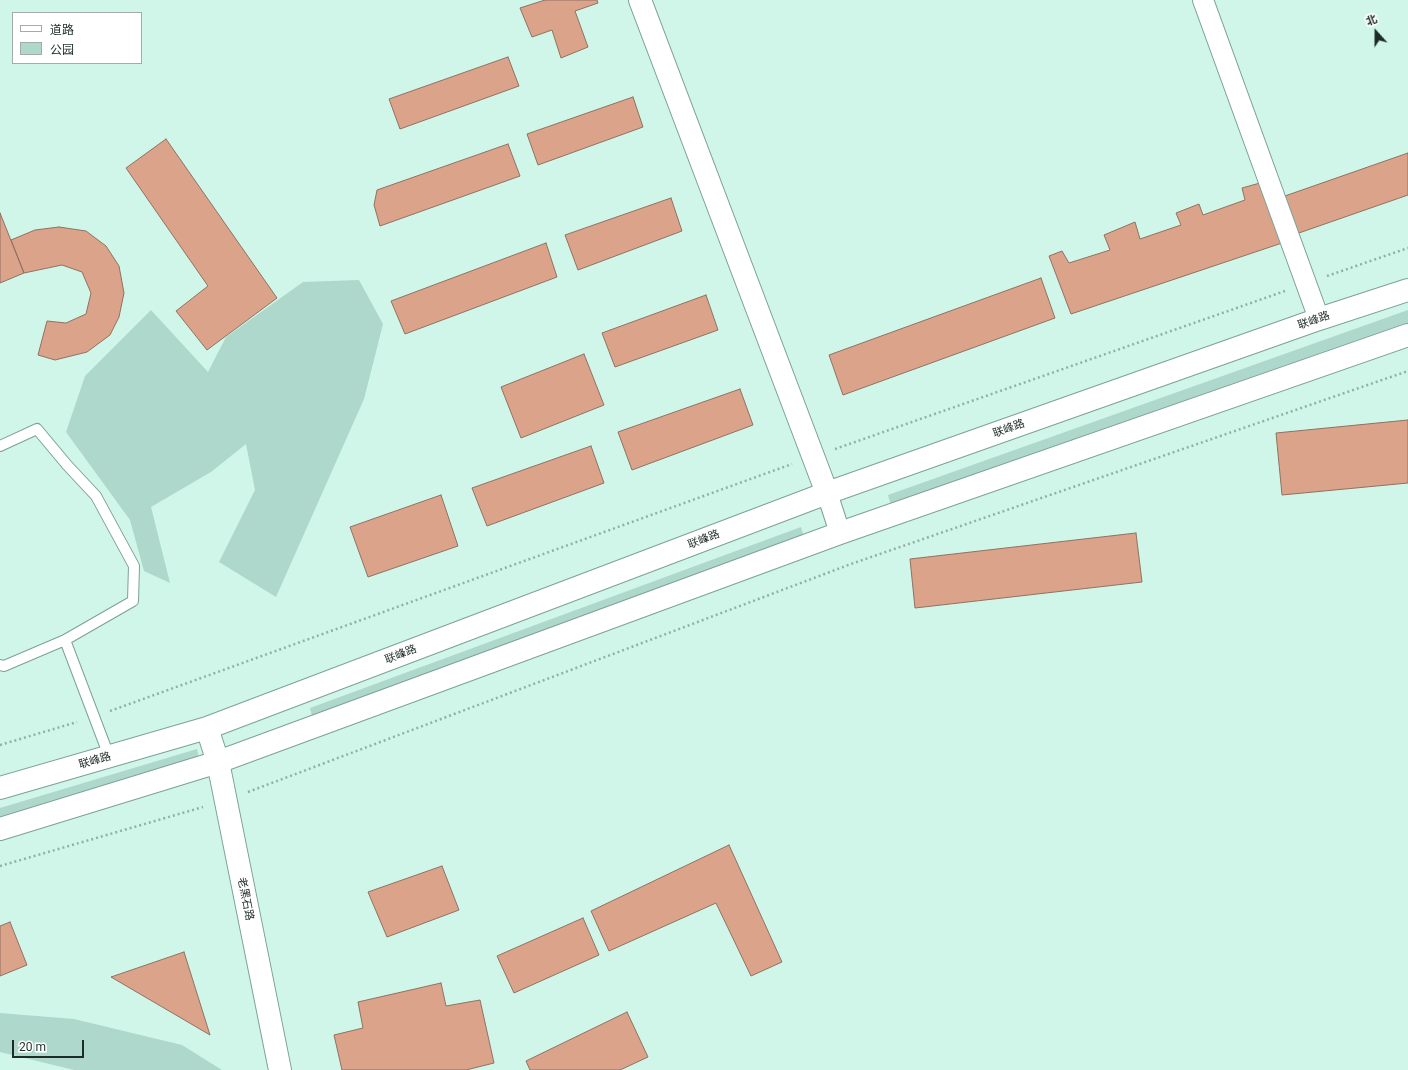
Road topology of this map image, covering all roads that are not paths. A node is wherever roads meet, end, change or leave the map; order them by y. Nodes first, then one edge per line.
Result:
1 (640, 0) edge
2 (1203, 0) edge
3 (1408, 290) edge
4 (1319, 319) junction
5 (1408, 335) edge
6 (0, 446) edge
7 (827, 494) junction
8 (840, 533) junction
9 (65, 640) junction
10 (0, 665) edge
11 (207, 728) junction
12 (109, 756) junction
13 (218, 762) junction
14 (0, 788) edge
15 (0, 829) edge
16 (280, 1070) edge

1 - 7 main road
2 - 4 street
3 - 4 main road, 联峰路
4 - 7 main road, 联峰路
5 - 8 main road
6 - 9 lane
7 - 8 street
7 - 11 main road, 联峰路
8 - 13 main road
9 - 10 lane
9 - 12 lane
11 - 12 main road, 联峰路
11 - 13 main road, 老黑石路
12 - 14 main road, 联峰路
13 - 15 main road
13 - 16 main road, 老黑石路

